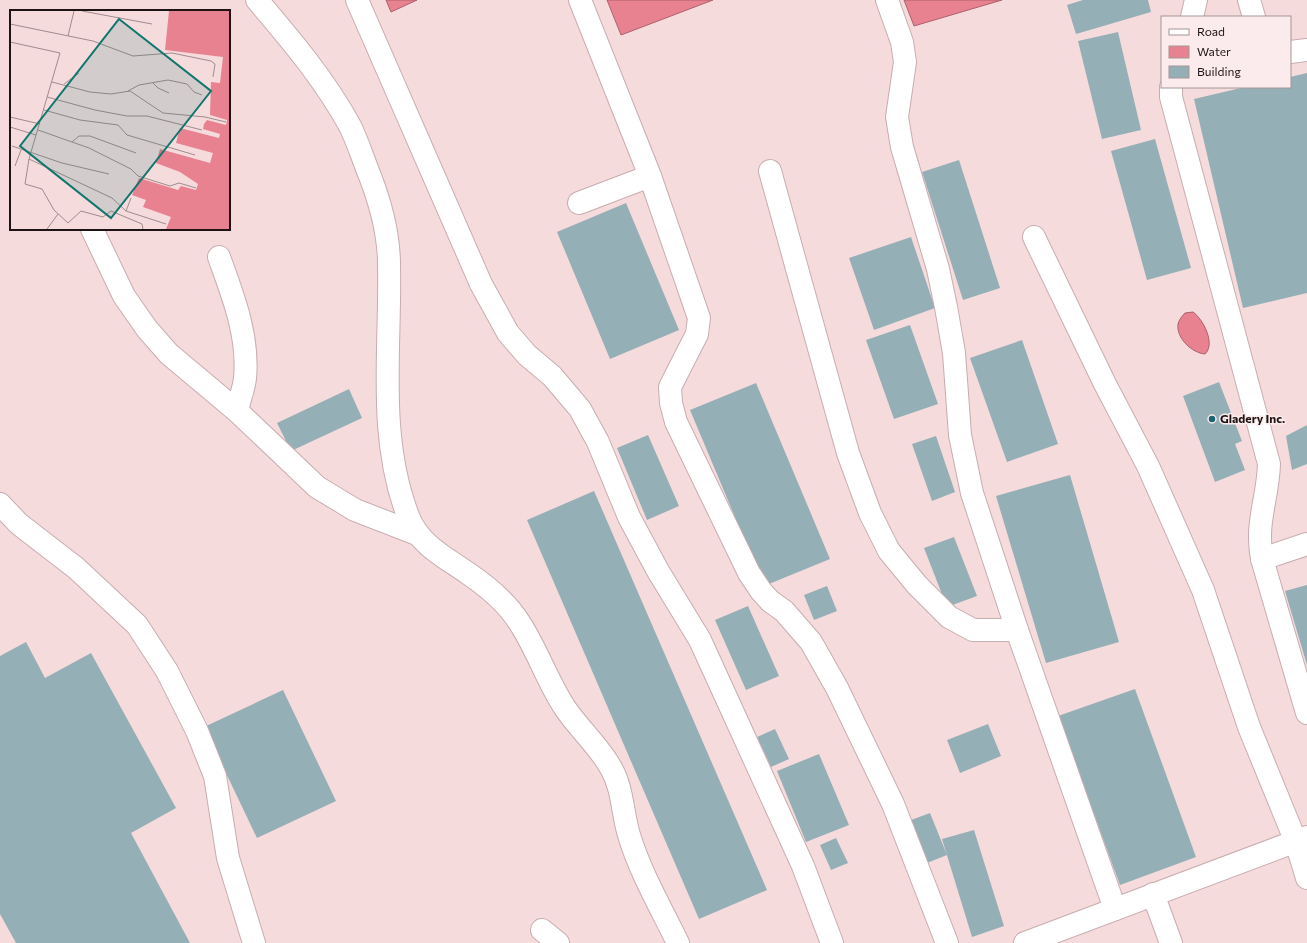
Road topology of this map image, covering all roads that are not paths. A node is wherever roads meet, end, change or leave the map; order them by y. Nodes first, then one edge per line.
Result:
1 (257, 0) edge
2 (357, 0) edge
3 (580, 0) edge
4 (887, 0) edge
5 (1196, 0) edge
6 (1249, 0) edge
7 (1192, 16) edge
8 (1254, 16) edge
9 (1307, 50) edge
10 (1291, 52) edge
11 (1171, 88) edge
12 (770, 171) dead end
13 (650, 176) junction
14 (579, 203) dead end
15 (92, 230) edge
16 (1034, 237) dead end
17 (219, 257) dead end
18 (237, 411) junction
19 (0, 504) edge
20 (417, 534) junction
21 (1307, 544) edge
22 (1262, 559) junction
23 (1017, 630) junction
24 (1307, 712) edge
25 (1301, 839) edge
26 (1307, 878) edge
27 (1153, 894) junction
28 (1115, 909) junction
29 (1070, 935) edge
30 (254, 943) edge
31 (678, 943) edge
32 (832, 943) edge
33 (947, 943) edge
34 (1025, 943) edge
35 (1171, 943) edge

1 - 20 street
2 - 32 street
3 - 13 street
4 - 23 street
5 - 7 street
6 - 8 street
9 - 10 street
11 - 22 street
12 - 23 street
13 - 14 street
13 - 33 street
15 - 18 street
16 - 25 street
17 - 18 street
18 - 20 street
19 - 30 street
20 - 31 street
21 - 22 street
22 - 24 street
23 - 28 street
25 - 26 street
25 - 27 street
27 - 28 street
27 - 35 street
28 - 29 street
29 - 34 street

